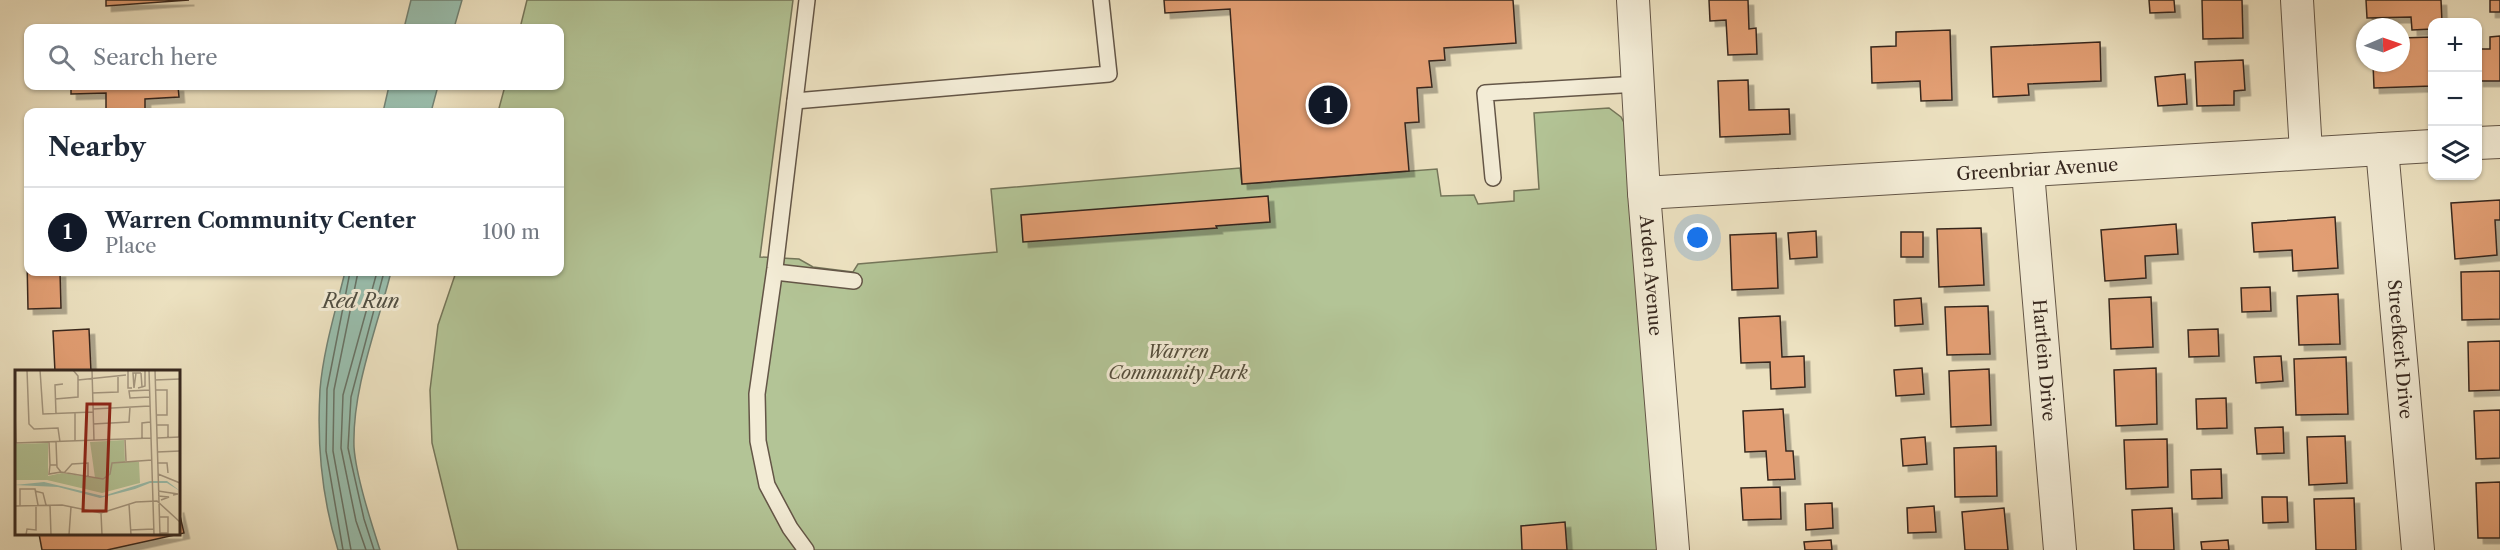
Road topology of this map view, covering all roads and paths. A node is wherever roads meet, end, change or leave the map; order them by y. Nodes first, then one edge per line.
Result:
1 (807, 0) edge
2 (1101, 0) edge
3 (1634, 0) edge
4 (2297, 0) edge
5 (1638, 84) junction
6 (795, 101) junction
7 (2500, 142) edge
8 (2482, 143) edge
9 (2428, 146) edge
10 (2382, 149) junction
11 (2306, 152) junction
12 (2028, 171) junction
13 (1493, 178) dead end
14 (1644, 193) junction
15 (774, 272) junction
16 (854, 281) dead end
17 (806, 550) edge
18 (1673, 550) edge
19 (2060, 550) edge
20 (2418, 550) edge

1 - 6 lane
2 - 6 lane
3 - 5 street, Arden Avenue
4 - 11 street
5 - 13 lane
5 - 14 street, Arden Avenue
6 - 15 lane
7 - 8 street
9 - 10 street, Greenbriar Avenue
10 - 11 street, Greenbriar Avenue
10 - 20 street, Streefkerk Drive
11 - 12 street, Greenbriar Avenue
12 - 14 street, Greenbriar Avenue
12 - 19 street, Hartlein Drive
14 - 18 street, Arden Avenue
15 - 16 lane
15 - 17 lane

